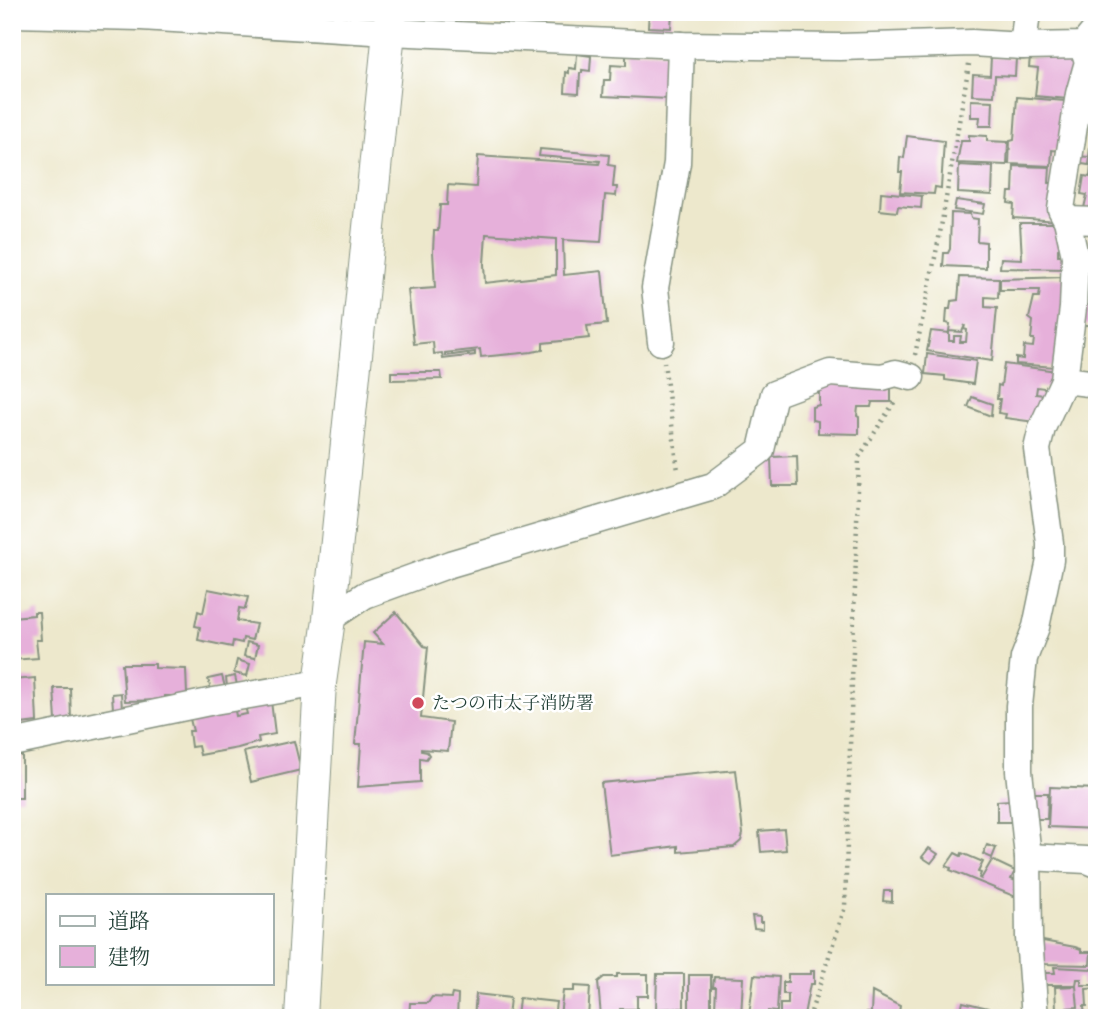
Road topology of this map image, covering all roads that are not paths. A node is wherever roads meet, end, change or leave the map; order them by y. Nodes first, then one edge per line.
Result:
1 (1027, 12) edge
2 (12, 14) edge
3 (390, 22) edge
4 (1090, 44) edge
5 (681, 45) junction
6 (1023, 46) junction
7 (1067, 220) junction
8 (1097, 221) edge
9 (661, 342) road end
10 (911, 377) road end
11 (1064, 380) junction
12 (1097, 384) edge
13 (329, 619) junction
14 (320, 683) junction
15 (12, 743) edge
16 (1027, 857) junction
17 (1097, 863) edge
18 (302, 1018) edge
19 (1035, 1018) edge

1 - 6 street
2 - 3 street
3 - 5 street
3 - 13 street
4 - 6 street
4 - 7 street
5 - 6 street
5 - 9 street
7 - 8 street
7 - 11 street
10 - 13 street
11 - 12 street
11 - 16 street
13 - 14 street
14 - 15 street
14 - 18 street
16 - 17 street
16 - 19 street

